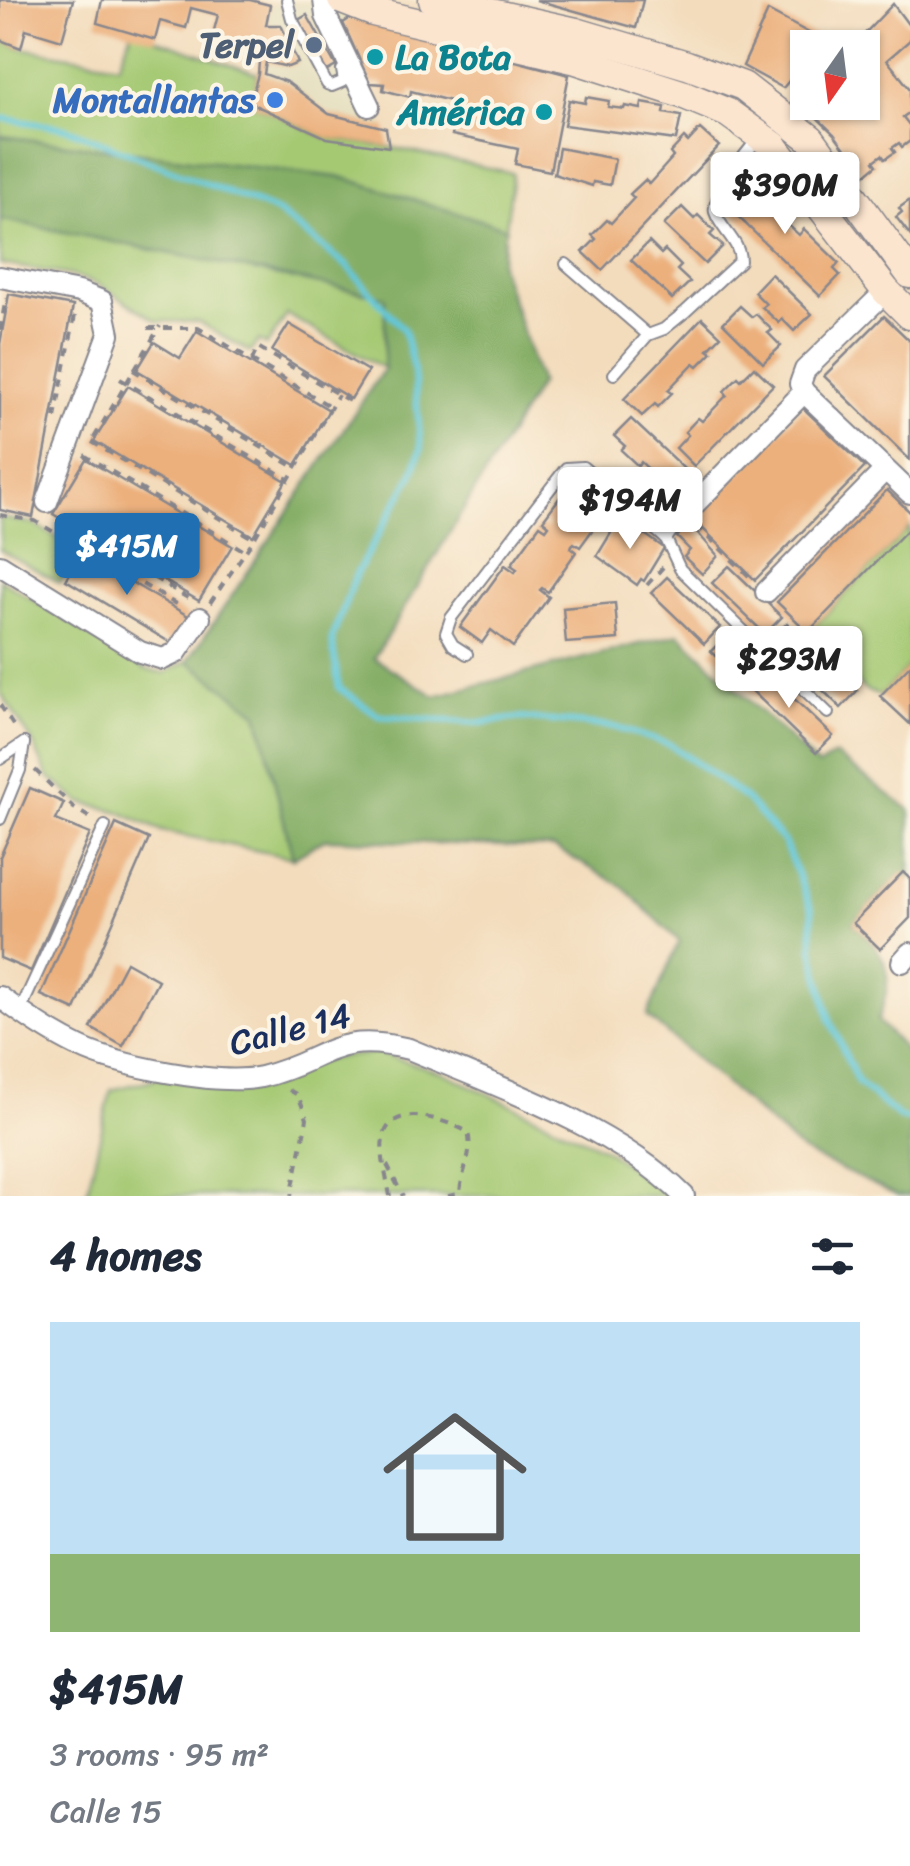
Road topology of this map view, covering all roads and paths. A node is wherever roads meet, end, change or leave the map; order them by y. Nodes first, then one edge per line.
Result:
1 (287, 0) edge
2 (324, 0) edge
3 (342, 0) edge
4 (433, 0) edge
5 (334, 31) junction
6 (743, 86) junction
7 (369, 106) dead end
8 (728, 113) junction
9 (768, 140) junction
10 (734, 173) junction
11 (566, 264) dead end
12 (910, 274) edge
13 (5, 278) edge
14 (886, 291) junction
15 (79, 292) junction
16 (910, 314) edge
17 (160, 326) junction
18 (148, 328) dead end
19 (0, 330) edge
20 (648, 336) junction
21 (252, 360) junction
22 (134, 370) junction
23 (614, 374) dead end
24 (120, 379) dead end
25 (127, 382) junction
26 (802, 388) junction
27 (338, 394) junction
28 (351, 402) dead end
29 (333, 408) junction
30 (54, 426) dead end
31 (92, 442) junction
32 (296, 468) junction
33 (885, 470) junction
34 (290, 480) junction
35 (910, 493) edge
36 (48, 508) joint
37 (0, 514) edge
38 (683, 516) junction
39 (666, 539) junction
40 (254, 540) junction
41 (245, 551) junction
42 (674, 556) junction
43 (0, 566) edge
44 (647, 586) dead end
45 (766, 592) joint
46 (203, 614) junction
47 (467, 654) dead end
48 (0, 705) edge
49 (828, 713) dead end
50 (24, 743) junction
51 (0, 759) edge
52 (0, 819) edge
53 (105, 826) joint
54 (0, 997) edge
55 (20, 1012) junction
56 (282, 1087) dead end
57 (384, 1160) junction
58 (459, 1195) edge
59 (291, 1196) edge
60 (390, 1196) edge
61 (403, 1196) edge
62 (448, 1196) edge
63 (684, 1196) edge

1 - 5 lane
2 - 5 street
3 - 8 main road
4 - 6 main road
5 - 7 street
6 - 8 main road
6 - 12 main road
8 - 9 main road
9 - 10 lane
9 - 10 lane
9 - 14 main road
10 - 20 lane
11 - 20 lane
13 - 15 street
13 - 19 path
14 - 16 main road
14 - 26 street
15 - 30 path
15 - 36 street
17 - 18 path
17 - 21 path
17 - 22 path
20 - 23 lane
21 - 27 path
21 - 29 path
22 - 25 path
22 - 32 path
24 - 25 path
25 - 31 path
25 - 34 path
26 - 33 street
26 - 38 street
27 - 28 path
27 - 29 path
29 - 32 path
31 - 40 path
31 - 41 path
32 - 34 path
33 - 35 street
33 - 45 street
34 - 40 path
36 - 46 path
37 - 46 path
38 - 39 lane
38 - 45 path
39 - 42 lane
39 - 47 lane
40 - 41 path
41 - 46 path
42 - 44 path
42 - 49 lane
43 - 46 street
48 - 50 path
50 - 51 lane
50 - 52 lane
50 - 53 path
53 - 55 lane
54 - 55 street, Calle 14
55 - 63 street, Calle 14
56 - 59 path
57 - 58 path
57 - 60 path
57 - 61 path
58 - 62 path

